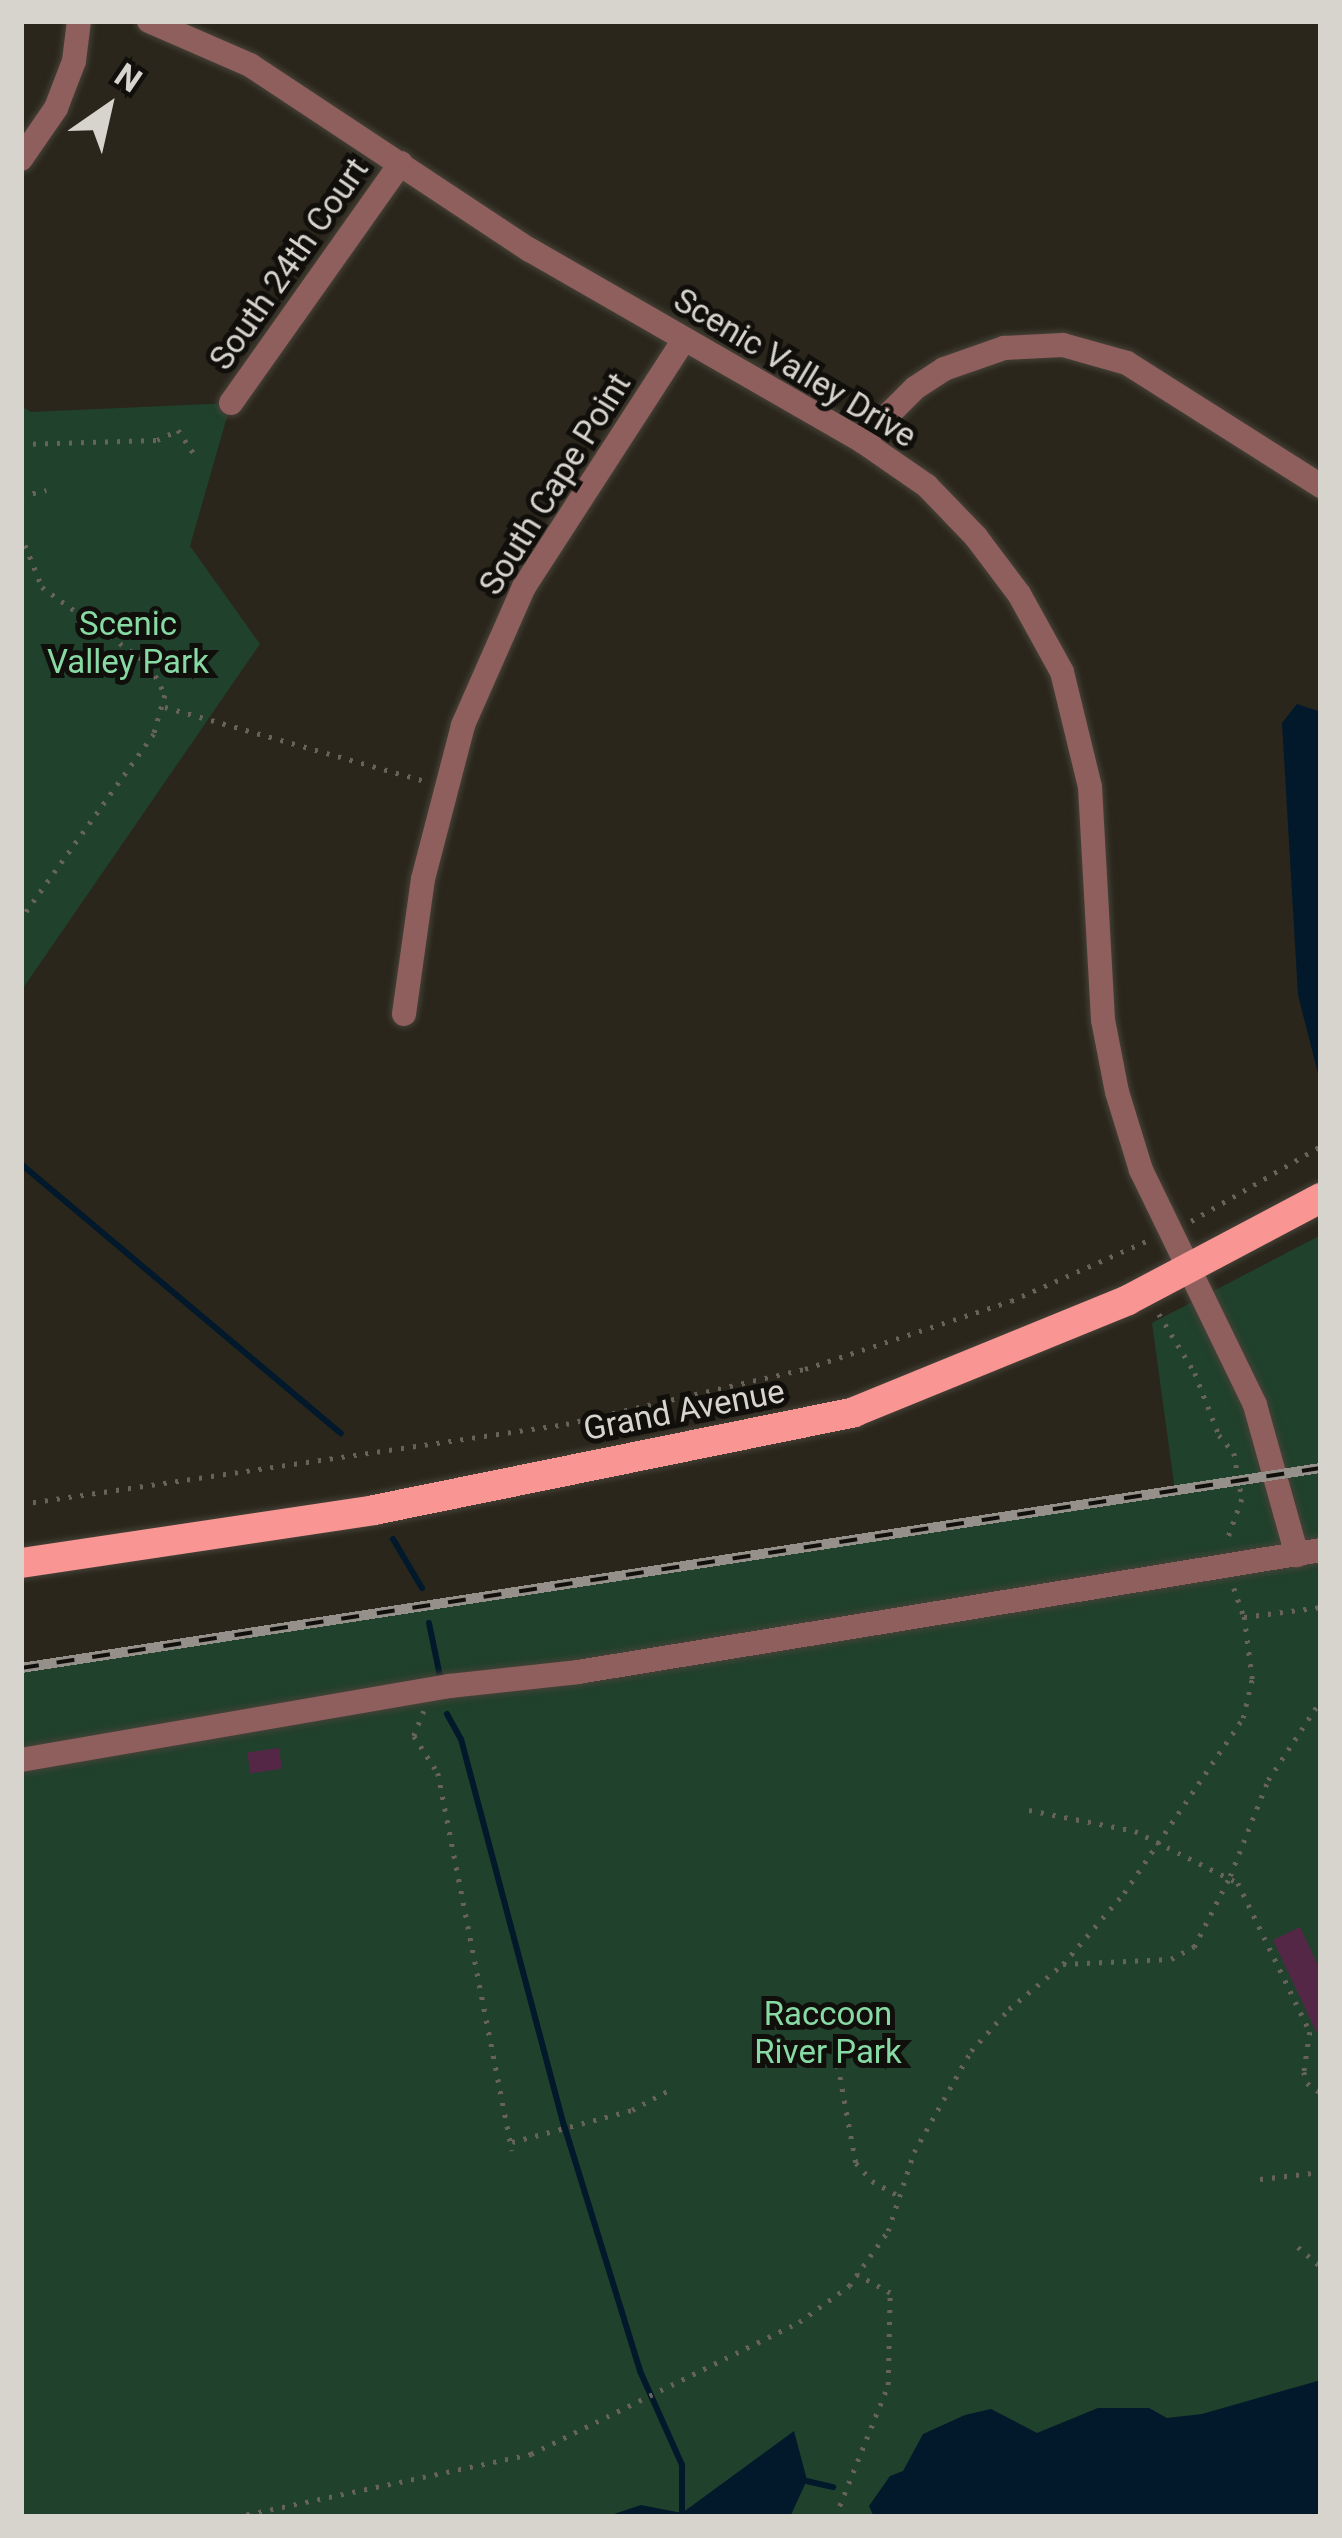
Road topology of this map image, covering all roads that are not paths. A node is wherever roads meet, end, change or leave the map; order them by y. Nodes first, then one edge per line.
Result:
1 (79, 21) edge
2 (149, 21) edge
3 (21, 159) edge
4 (401, 163) junction
5 (684, 340) junction
6 (231, 403) dead end
7 (862, 441) junction
8 (1321, 486) edge
9 (404, 1014) dead end
10 (1321, 1198) edge
11 (1190, 1269) junction
12 (1309, 1553) edge
13 (21, 1564) edge
14 (21, 1760) edge

1 - 3 street
2 - 4 street, Scenic Valley Drive
4 - 5 street, Scenic Valley Drive
4 - 6 street, South 24th Court
5 - 7 street, Scenic Valley Drive
5 - 9 street, South Cape Point
7 - 8 street
7 - 11 street, Scenic Valley Drive
10 - 11 main road, Grand Avenue
11 - 12 street, Scenic Valley Drive
11 - 13 main road, Grand Avenue
12 - 14 street

